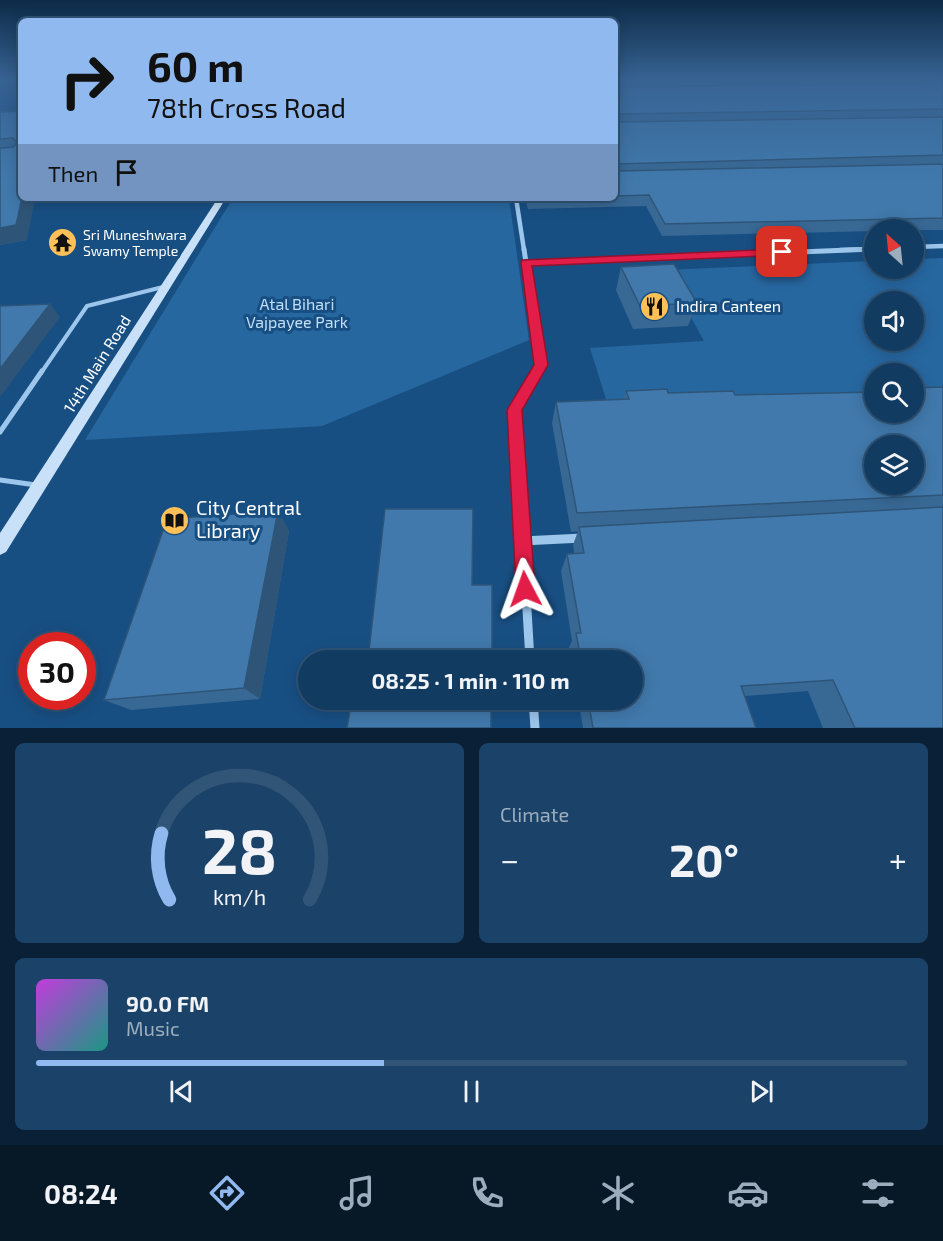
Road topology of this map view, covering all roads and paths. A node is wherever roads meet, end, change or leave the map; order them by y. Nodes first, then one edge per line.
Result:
1 (220, 201) edge
2 (516, 201) edge
3 (943, 246) edge
4 (924, 247) edge
5 (864, 249) edge
6 (526, 263) junction
7 (166, 286) junction
8 (0, 432) edge
9 (0, 480) edge
10 (39, 486) junction
11 (592, 538) edge
12 (522, 541) junction
13 (0, 547) edge
14 (529, 650) edge
15 (534, 710) edge
16 (535, 728) edge

1 - 7 main road, 14th Main Road
2 - 6 street
3 - 4 street
5 - 6 street
6 - 12 street
7 - 8 lane
7 - 10 main road, 14th Main Road
9 - 10 lane
10 - 13 main road, 14th Main Road
11 - 12 street
12 - 14 street
15 - 16 street

